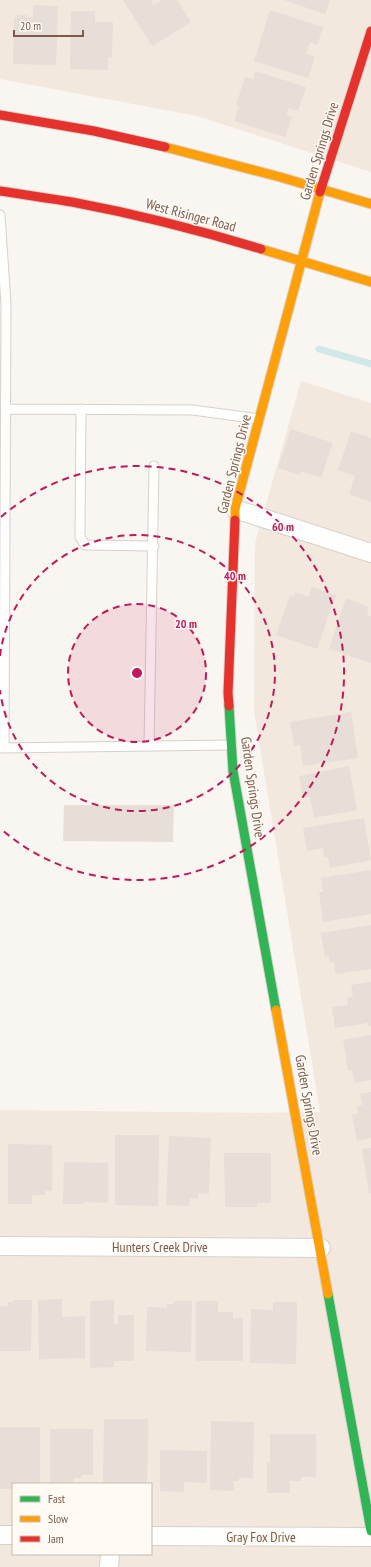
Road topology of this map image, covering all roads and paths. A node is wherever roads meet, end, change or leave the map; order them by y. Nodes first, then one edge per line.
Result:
1 (371, 31) edge
2 (0, 115) edge
3 (321, 189) junction
4 (0, 191) edge
5 (371, 204) edge
6 (0, 215) edge
7 (302, 261) junction
8 (371, 282) edge
9 (6, 409) junction
10 (81, 409) junction
11 (259, 419) junction
12 (154, 466) dead end
13 (235, 509) junction
14 (154, 546) junction
15 (371, 553) edge
16 (232, 745) junction
17 (149, 746) junction
18 (2, 748) edge
19 (0, 1246) edge
20 (321, 1248) junction
21 (371, 1531) edge
22 (0, 1535) edge
23 (12, 1535) edge
24 (152, 1536) edge
25 (371, 1537) edge
26 (110, 1555) edge
27 (109, 1567) edge

1 - 3 street, Garden Springs Drive
2 - 3 street
3 - 5 street
3 - 7 street, Garden Springs Drive
4 - 7 street, West Risinger Road
6 - 9 lane
7 - 8 street, West Risinger Road
7 - 11 street, Garden Springs Drive
9 - 10 lane
9 - 18 lane
10 - 11 lane
10 - 14 lane
11 - 13 street, Garden Springs Drive
12 - 14 lane
13 - 15 street
13 - 16 street, Garden Springs Drive
14 - 17 lane
16 - 17 lane
16 - 20 street, Garden Springs Drive
17 - 18 lane
19 - 20 street, Hunters Creek Drive
20 - 21 street, Garden Springs Drive
22 - 23 street
24 - 25 street, Gray Fox Drive
26 - 27 street

